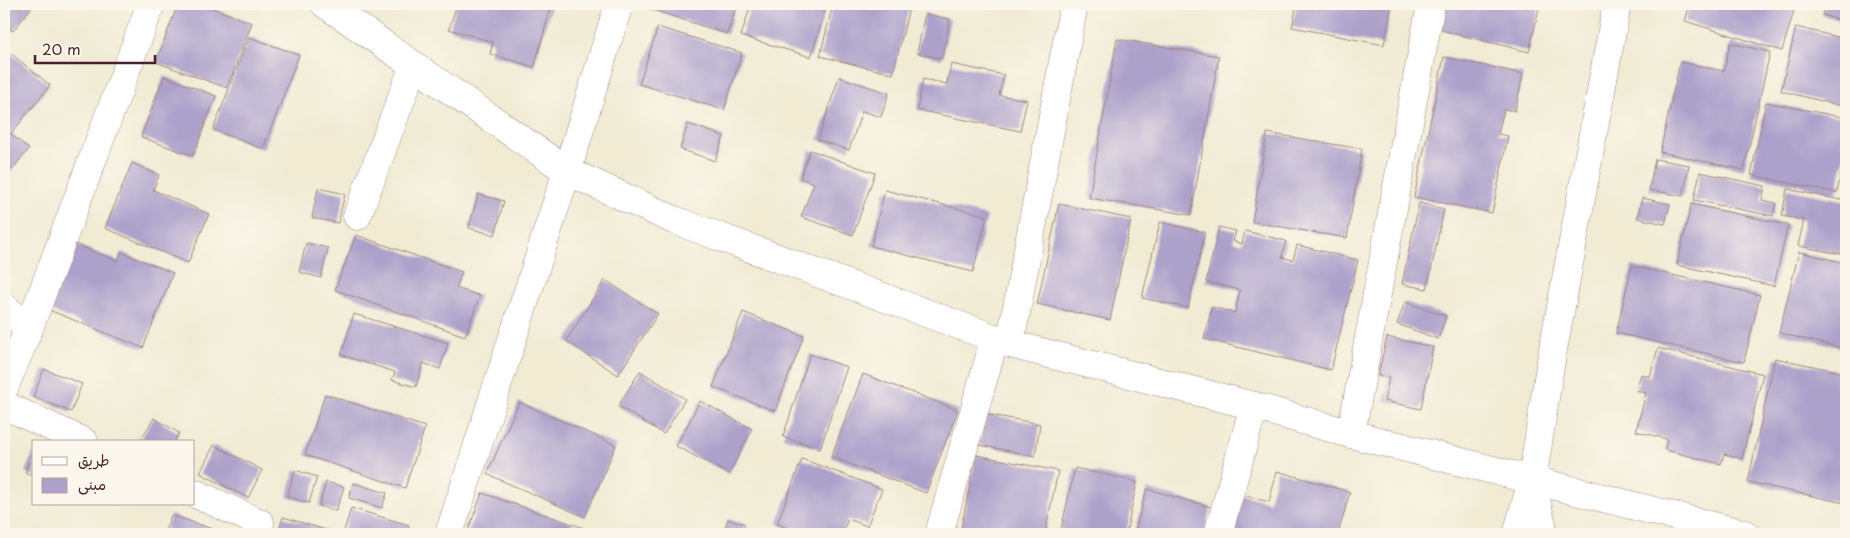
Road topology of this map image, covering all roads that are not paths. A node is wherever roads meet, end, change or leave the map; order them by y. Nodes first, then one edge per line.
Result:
1 (151, 4) edge
2 (326, 4) edge
3 (619, 4) edge
4 (1074, 4) edge
5 (1431, 4) edge
6 (1617, 4) edge
7 (414, 65) junction
8 (567, 171) junction
9 (357, 216) dead end
10 (4, 307) edge
11 (29, 328) junction
12 (1003, 341) junction
13 (4, 388) edge
14 (4, 405) edge
15 (1254, 406) junction
16 (1351, 434) junction
17 (80, 440) edge
18 (1532, 480) junction
19 (195, 493) edge
20 (256, 534) edge
21 (449, 534) edge
22 (939, 534) edge
23 (1218, 534) edge
24 (1517, 534) edge
25 (1544, 534) edge
26 (1745, 534) edge

1 - 11 street
2 - 7 street
3 - 8 street
4 - 12 street
5 - 16 street
6 - 18 street
7 - 8 street
7 - 9 street
8 - 12 street
8 - 21 street
10 - 11 street
11 - 13 street
12 - 15 street
12 - 22 street
14 - 17 street
15 - 16 street
15 - 23 street
16 - 18 street
18 - 24 street
18 - 25 street
18 - 26 street
19 - 20 street

